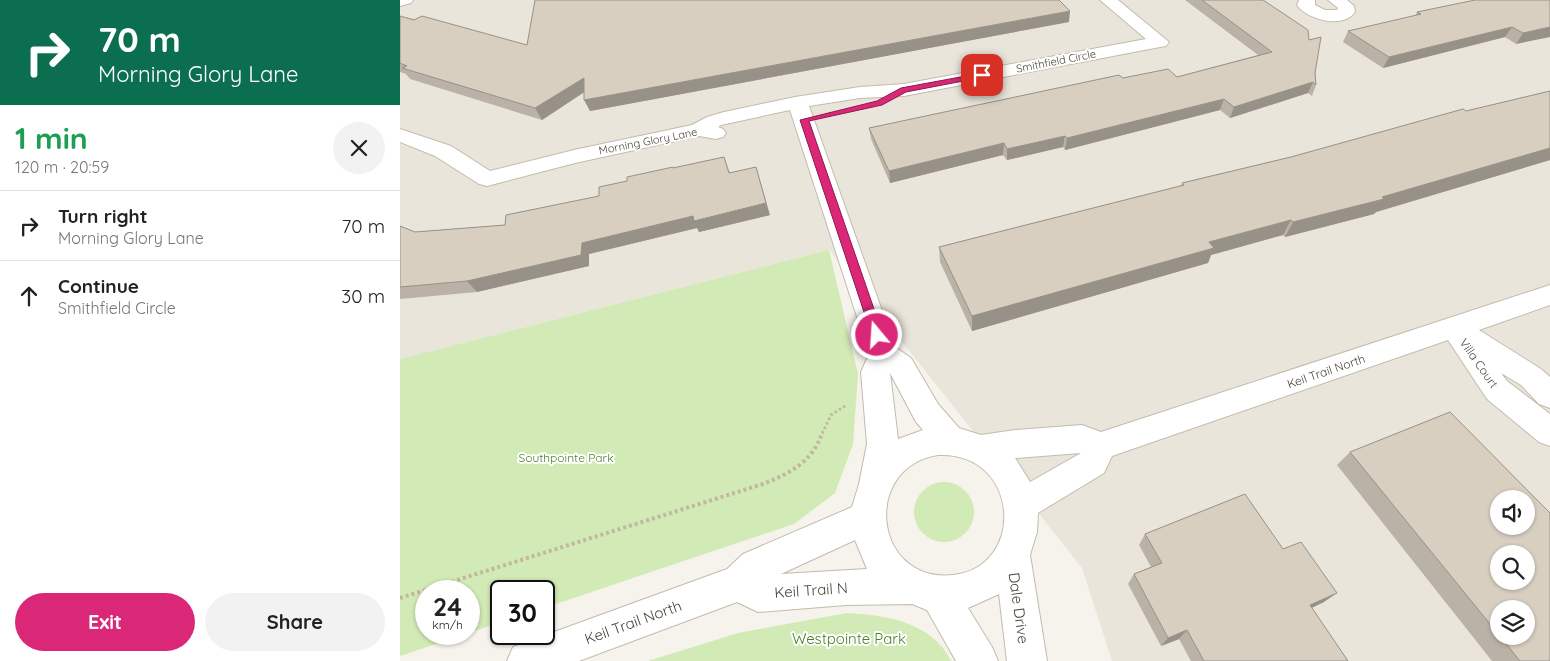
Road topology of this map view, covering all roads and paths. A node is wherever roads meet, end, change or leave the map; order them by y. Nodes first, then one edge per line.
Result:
1 (405, 0) edge
2 (1108, 0) edge
3 (1307, 0) edge
4 (400, 1) edge
5 (1345, 1) edge
6 (904, 90) joint
7 (801, 112) junction
8 (400, 135) edge
9 (1550, 295) edge
10 (1454, 328) junction
11 (883, 354) junction
12 (1550, 394) edge
13 (850, 405) dead end
14 (1550, 432) edge
15 (967, 446) junction
16 (1101, 446) junction
17 (870, 502) junction
18 (1023, 504) junction
19 (1012, 555) junction
20 (739, 583) junction
21 (924, 590) junction
22 (400, 598) edge
23 (527, 661) edge
24 (978, 661) edge
25 (1027, 661) edge

1 - 4 street
2 - 6 street, Smithfield Circle
3 - 5 street
6 - 7 street, Morning Glory Lane
7 - 8 street, Morning Glory Lane
7 - 11 street
9 - 10 street, Keil Trail North
10 - 12 street, Villa Court
10 - 14 street, Villa Court
10 - 16 street, Keil Trail North
11 - 15 street
11 - 17 street
13 - 22 path
15 - 16 street
15 - 17 street
15 - 18 street
16 - 18 street
17 - 20 street
17 - 21 street
18 - 19 street
19 - 21 street
19 - 25 street, Dale Drive
20 - 21 street, Keil Trail N
20 - 23 street, Keil Trail North
21 - 24 street

